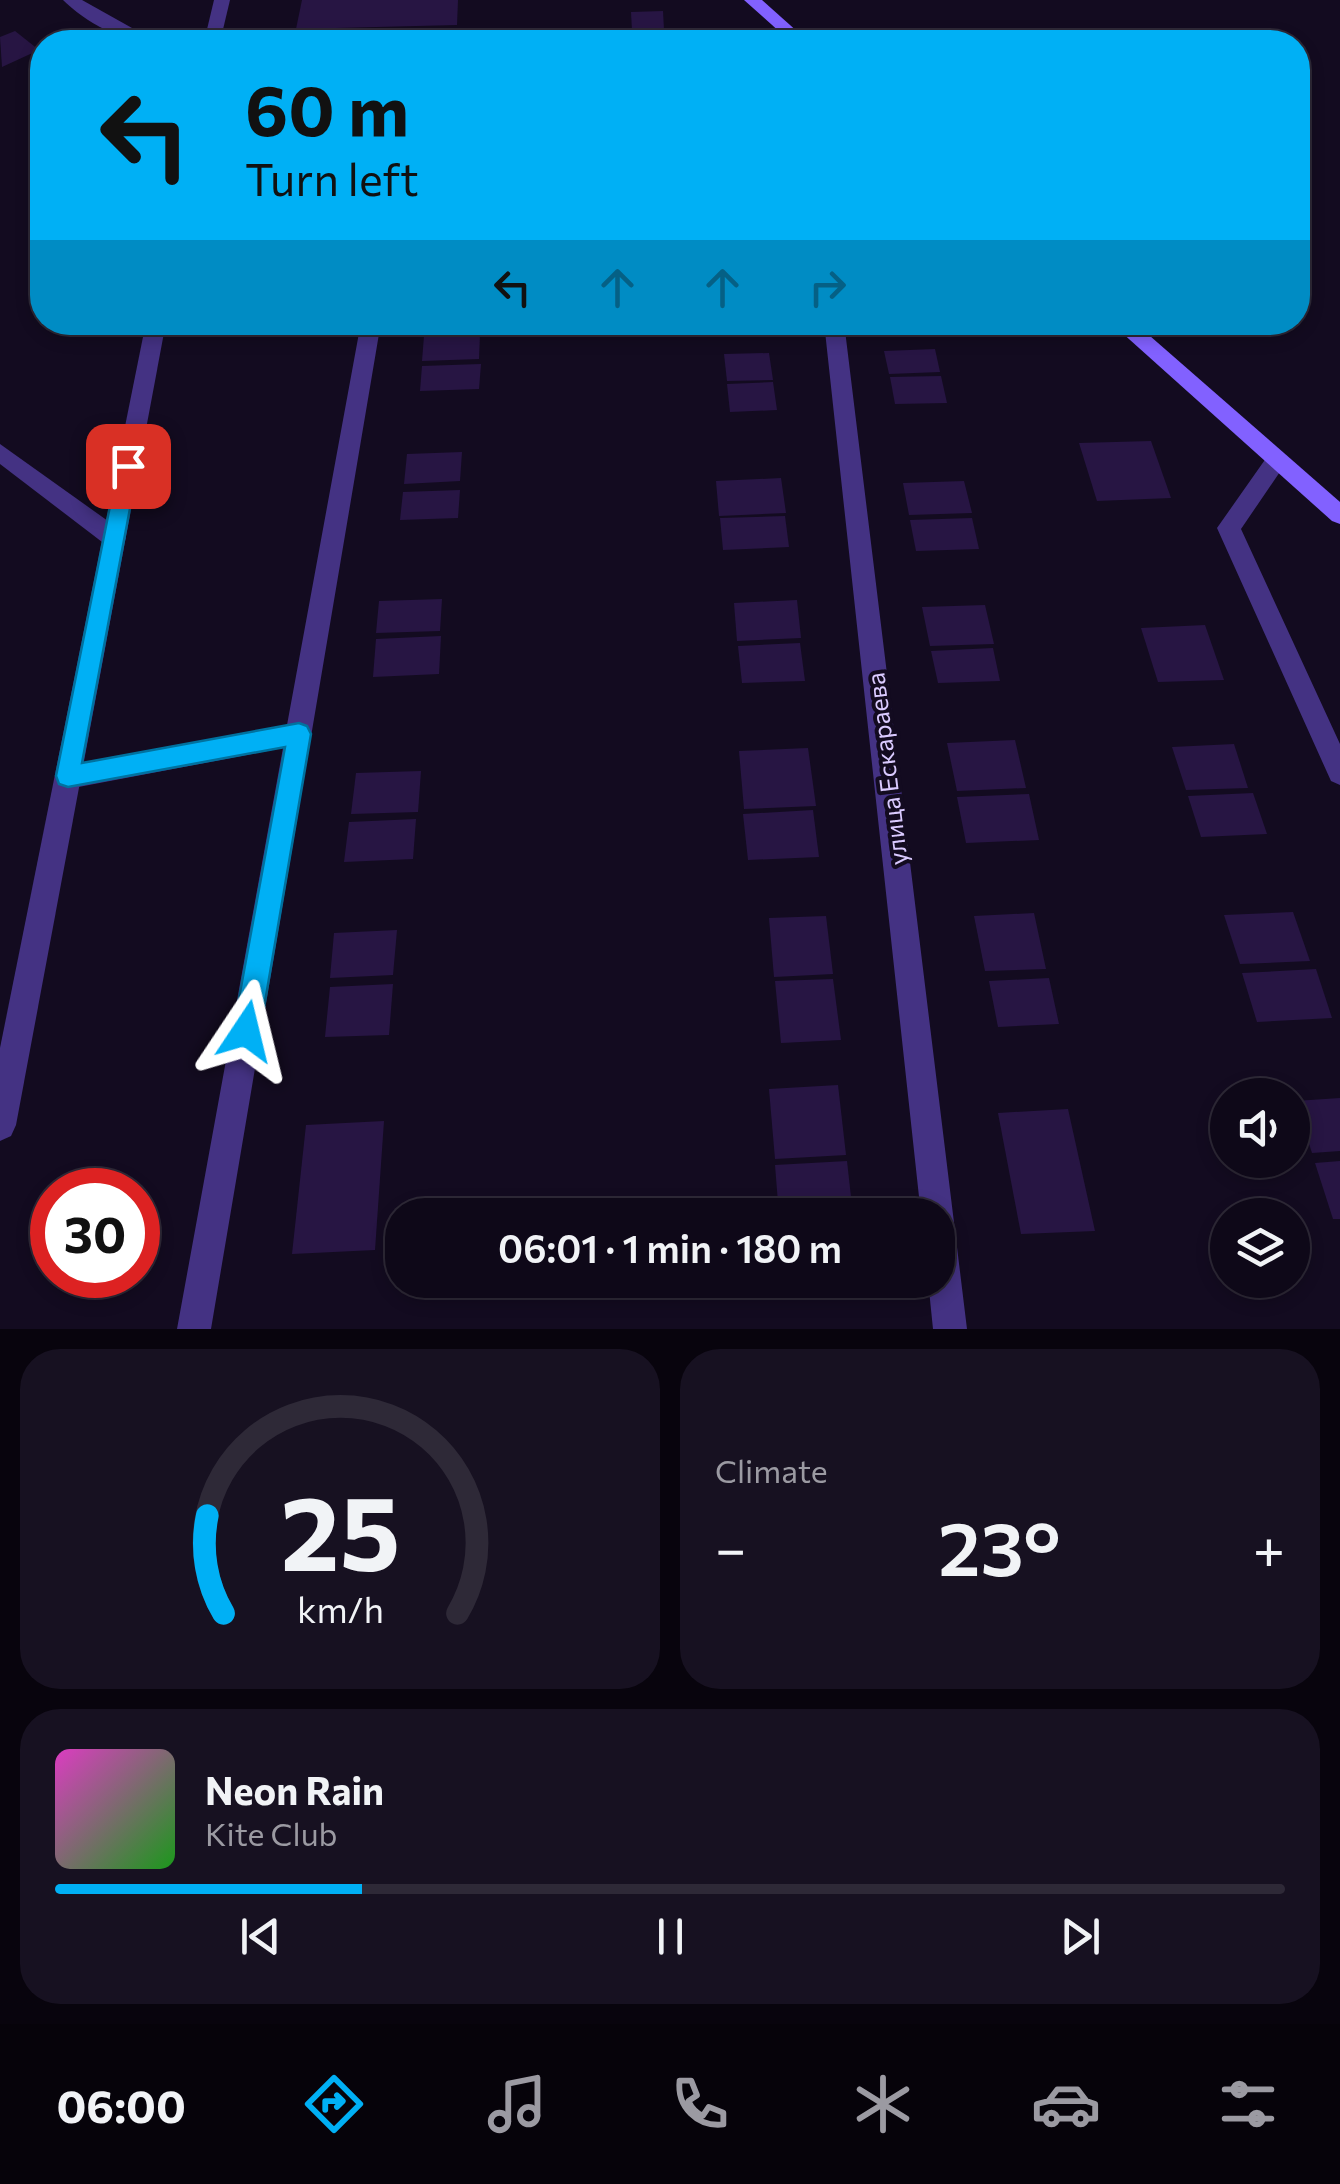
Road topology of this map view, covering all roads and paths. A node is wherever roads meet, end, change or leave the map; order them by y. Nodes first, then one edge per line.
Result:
1 (71, 0) edge
2 (222, 0) edge
3 (752, 0) edge
4 (127, 30) edge
5 (215, 30) edge
6 (787, 30) edge
7 (153, 335) edge
8 (369, 335) edge
9 (835, 335) edge
10 (1135, 335) edge
11 (0, 452) edge
12 (1277, 460) junction
13 (1340, 515) edge
14 (114, 538) junction
15 (299, 734) junction
16 (1340, 774) edge
17 (68, 776) junction
18 (0, 1125) edge
19 (935, 1198) edge
20 (946, 1298) edge
21 (194, 1329) edge
22 (950, 1329) edge

1 - 4 street
2 - 5 street
3 - 6 main road
7 - 14 street
8 - 15 street
9 - 19 street, улица Ескараева
10 - 12 main road
11 - 14 street
12 - 13 main road
12 - 16 street
14 - 17 street
15 - 17 street
15 - 21 street
17 - 18 street
20 - 22 street, улица Ескараева

